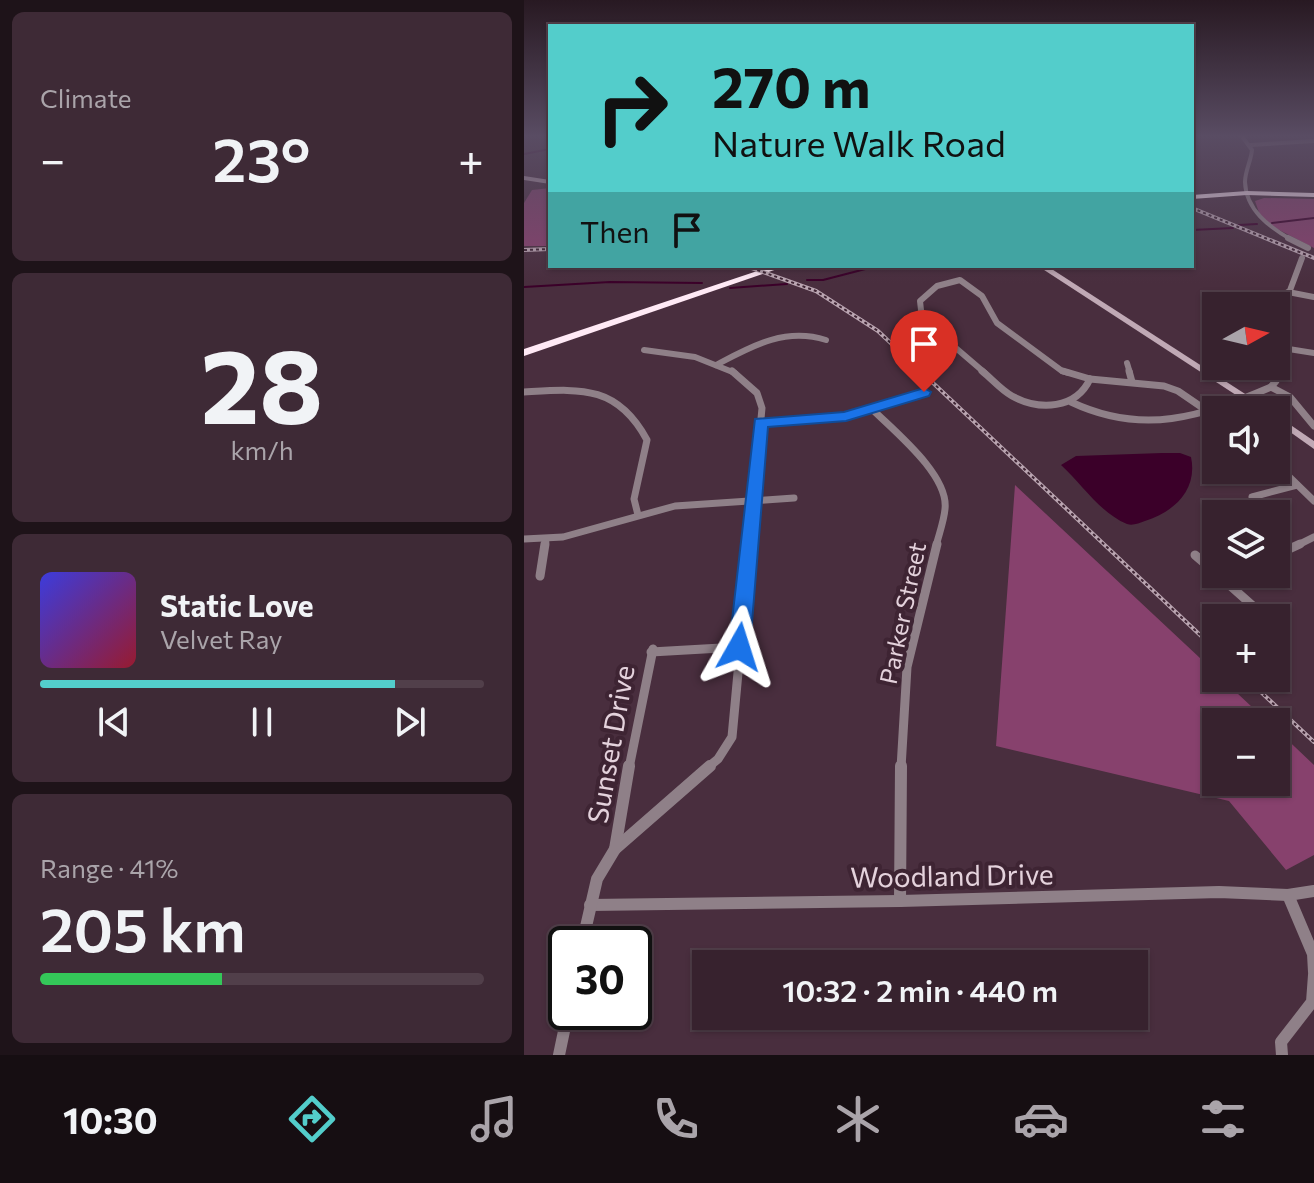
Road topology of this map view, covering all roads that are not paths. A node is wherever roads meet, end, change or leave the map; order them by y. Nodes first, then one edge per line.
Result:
1 (1247, 184) edge
2 (1247, 191) junction
3 (1314, 194) edge
4 (1194, 196) edge
5 (1308, 248) dead end
6 (1302, 258) dead end
7 (775, 268) edge
8 (784, 268) edge
9 (1045, 268) edge
10 (728, 283) junction
11 (1288, 292) edge
12 (1290, 292) edge
13 (1314, 297) edge
14 (826, 340) dead end
15 (1290, 349) edge
16 (644, 350) dead end
17 (524, 353) edge
18 (1314, 353) edge
19 (1127, 363) dead end
20 (716, 365) junction
21 (1090, 379) junction
22 (1276, 380) edge
23 (1132, 382) junction
24 (1271, 387) junction
25 (524, 392) edge
26 (924, 392) dead end
27 (1245, 396) edge
28 (1249, 396) edge
29 (1071, 402) junction
30 (1202, 407) edge
31 (872, 409) junction
32 (1202, 416) edge
33 (761, 423) junction
34 (1314, 426) edge
35 (1290, 428) edge
36 (1314, 446) edge
37 (1290, 478) edge
38 (1297, 485) junction
39 (1252, 497) dead end
40 (794, 498) dead end
41 (754, 501) junction
42 (1314, 501) edge
43 (638, 515) junction
44 (1314, 537) edge
45 (524, 539) edge
46 (546, 540) junction
47 (1290, 548) edge
48 (1195, 555) dead end
49 (1202, 561) edge
50 (540, 576) dead end
51 (1233, 588) edge
52 (1251, 604) edge
53 (739, 647) junction
54 (615, 849) junction
55 (1314, 891) edge
56 (1288, 895) junction
57 (900, 901) junction
58 (590, 905) junction
59 (586, 926) edge
60 (1314, 973) edge
61 (564, 1030) edge
62 (559, 1055) edge
63 (1282, 1055) edge

1 - 2 street
2 - 3 highway
2 - 4 highway
2 - 5 street
6 - 11 street
7 - 10 highway
8 - 10 highway
9 - 27 main road
10 - 17 highway
12 - 13 street
14 - 20 street
15 - 18 street
16 - 20 street, Sunset Drive
19 - 23 street
20 - 33 street, Sunset Drive
21 - 23 street
21 - 29 street
21 - 29 street
22 - 24 street
23 - 30 street
24 - 28 street
24 - 34 street
25 - 43 street
26 - 31 street
29 - 32 street
31 - 33 street
31 - 57 street, Parker Street
33 - 41 street, Sunset Drive
35 - 36 main road
37 - 38 street
38 - 39 street
38 - 42 street
40 - 41 street
41 - 43 street
41 - 53 street, Sunset Drive
43 - 46 street
44 - 47 street
45 - 46 street
46 - 50 street
48 - 49 street
51 - 52 street
53 - 54 street, Sunset Drive
53 - 54 street, Sunset Drive
54 - 58 street, Sunset Drive
55 - 56 street, Woodland Drive
56 - 57 street, Woodland Drive
56 - 60 street
57 - 58 street, Woodland Drive
58 - 59 street, Sunset Drive
60 - 63 street
61 - 62 street

